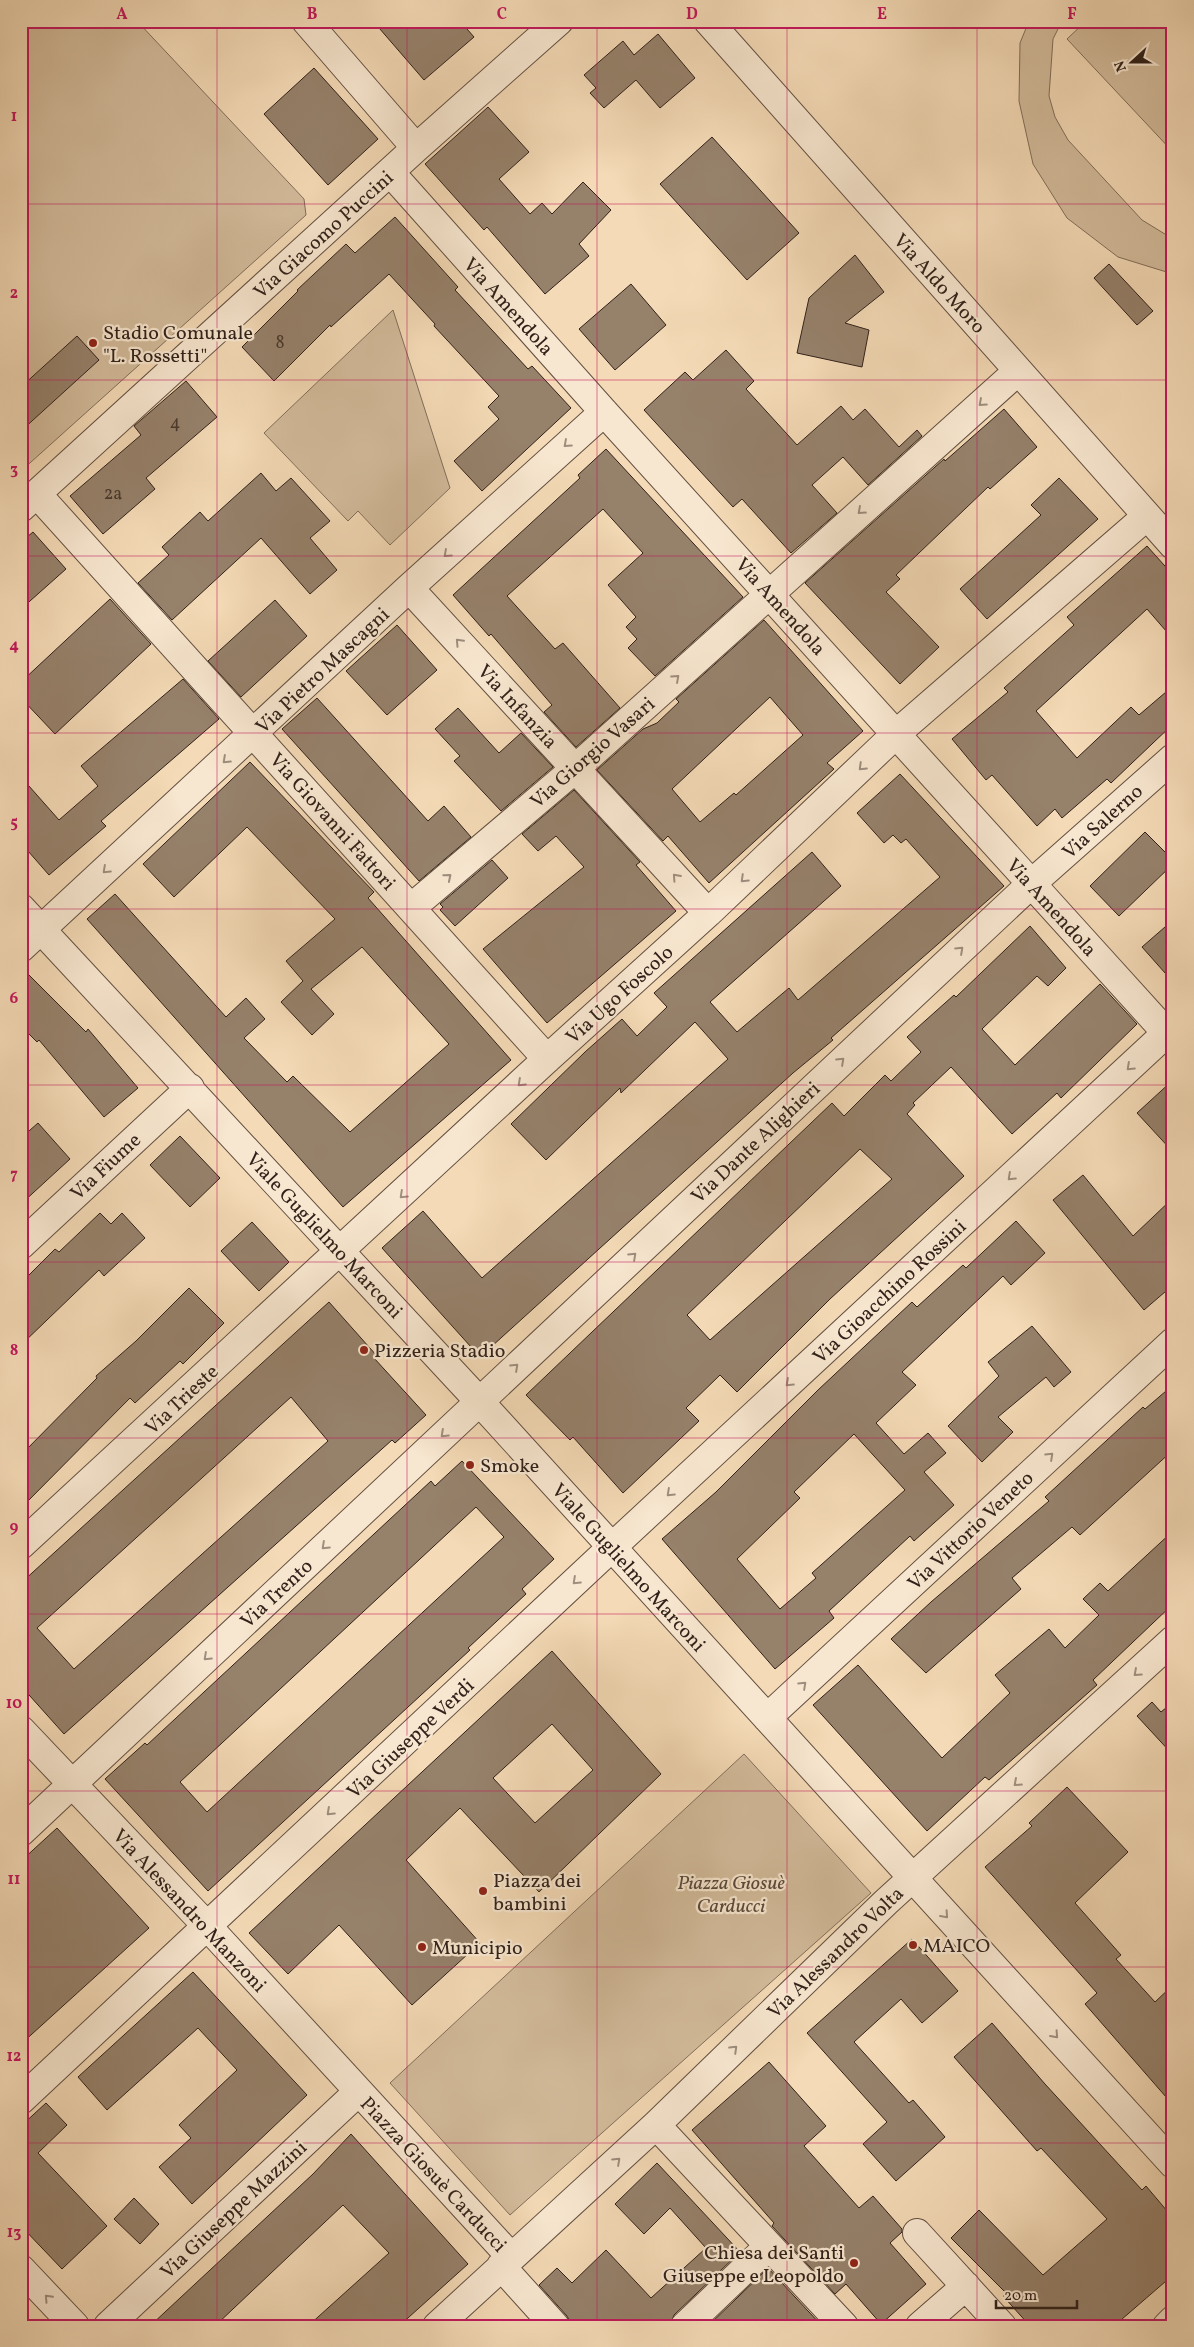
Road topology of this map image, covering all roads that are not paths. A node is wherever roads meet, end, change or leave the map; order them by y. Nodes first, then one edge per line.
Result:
1 (306, 21) edge
2 (559, 21) edge
3 (708, 21) edge
4 (416, 148) junction
5 (390, 172) junction
6 (1018, 371) junction
7 (604, 412) junction
8 (29, 501) edge
9 (1147, 516) junction
10 (1173, 545) edge
11 (409, 588) junction
12 (769, 593) junction
13 (254, 733) junction
14 (897, 733) junction
15 (1173, 758) edge
16 (576, 768) junction
17 (1031, 884) junction
18 (21, 908) edge
19 (411, 908) junction
20 (708, 913) junction
21 (42, 930) junction
22 (21, 948) edge
23 (1171, 1034) edge
24 (547, 1059) junction
25 (190, 1088) junction
26 (21, 1245) edge
27 (340, 1253) junction
28 (1173, 1342) edge
29 (479, 1401) junction
30 (21, 1545) edge
31 (611, 1548) junction
32 (1173, 1640) edge
33 (767, 1718) junction
34 (21, 1730) edge
35 (72, 1785) junction
36 (21, 1832) edge
37 (912, 1879) junction
38 (208, 1927) junction
39 (358, 2092) junction
40 (21, 2100) edge
41 (656, 2125) junction
42 (1173, 2164) edge
43 (917, 2233) dead end
44 (769, 2246) junction
45 (506, 2262) junction
46 (21, 2269) edge
47 (966, 2286) junction
48 (1173, 2320) edge
49 (75, 2326) edge
50 (108, 2326) edge
51 (437, 2326) edge
52 (555, 2326) edge
53 (685, 2326) edge
54 (844, 2326) edge
55 (920, 2326) edge
56 (1002, 2326) edge
57 (1166, 2326) edge

1 - 4 street
2 - 4 street, Via Giacomo Puccini
3 - 6 street, Via Aldo Moro
4 - 5 street, Via Giacomo Puccini
5 - 7 street, Via Amendola
5 - 8 street, Via Giacomo Puccini
6 - 9 street, Via Aldo Moro
6 -> 12 street, Via Giorgio Vasari
7 -> 11 street, Via Pietro Mascagni
7 - 12 street, Via Amendola
8 - 13 street, Via Giovanni Fattori
9 - 10 street, Via Aldo Moro
9 - 14 street, Via Ugo Foscolo
11 - 13 street, Via Pietro Mascagni
16 -> 11 street, Via Infanzia
12 - 14 street, Via Amendola
16 -> 12 street, Via Giorgio Vasari
13 - 19 street, Via Giovanni Fattori
13 -> 21 street, Via Pietro Mascagni
14 - 17 street, Via Amendola
14 -> 20 street, Via Ugo Foscolo
15 - 17 street, Via Salerno
19 -> 16 street, Via Giorgio Vasari
20 -> 16 street, Via Infanzia
17 - 23 street, Via Amendola
29 -> 17 street, Via Dante Alighieri
18 - 21 street, Viale Guglielmo Marconi
19 - 24 street, Via Giovanni Fattori
20 - 24 street, Via Ugo Foscolo
21 - 22 street, Via Pietro Mascagni
21 - 25 street, Viale Guglielmo Marconi
23 -> 31 street, Via Gioacchino Rossini
24 -> 27 street, Via Ugo Foscolo
25 - 26 street, Via Fiume
25 - 27 street, Viale Guglielmo Marconi
27 - 29 street, Viale Guglielmo Marconi
27 - 30 street, Via Trieste
33 -> 28 street, Via Vittorio Veneto
29 - 31 street, Viale Guglielmo Marconi
29 -> 35 street, Via Trento
31 - 33 street, Viale Guglielmo Marconi
31 -> 38 street, Via Giuseppe Verdi
32 -> 37 street, Via Alessandro Volta
33 - 37 street, Viale Guglielmo Marconi
34 - 35 street, Via Alessandro Manzoni
35 - 36 street, Via Trento
35 - 38 street, Via Alessandro Manzoni
41 -> 37 street, Via Alessandro Volta
37 -> 42 street, Viale Guglielmo Marconi
38 - 39 street, Via Alessandro Manzoni
38 - 40 street, Via Giuseppe Verdi
39 - 45 street, Piazza Giosuè Carducci
39 - 50 street, Via Giuseppe Mazzini
41 - 44 street
45 -> 41 street, Via Alessandro Volta
43 - 47 street
44 - 53 street
44 - 54 street
45 - 51 street, Via Alessandro Volta
45 - 52 street, Piazza Giosuè Carducci
49 -> 46 street
47 - 55 street
47 - 56 street
48 - 57 street

